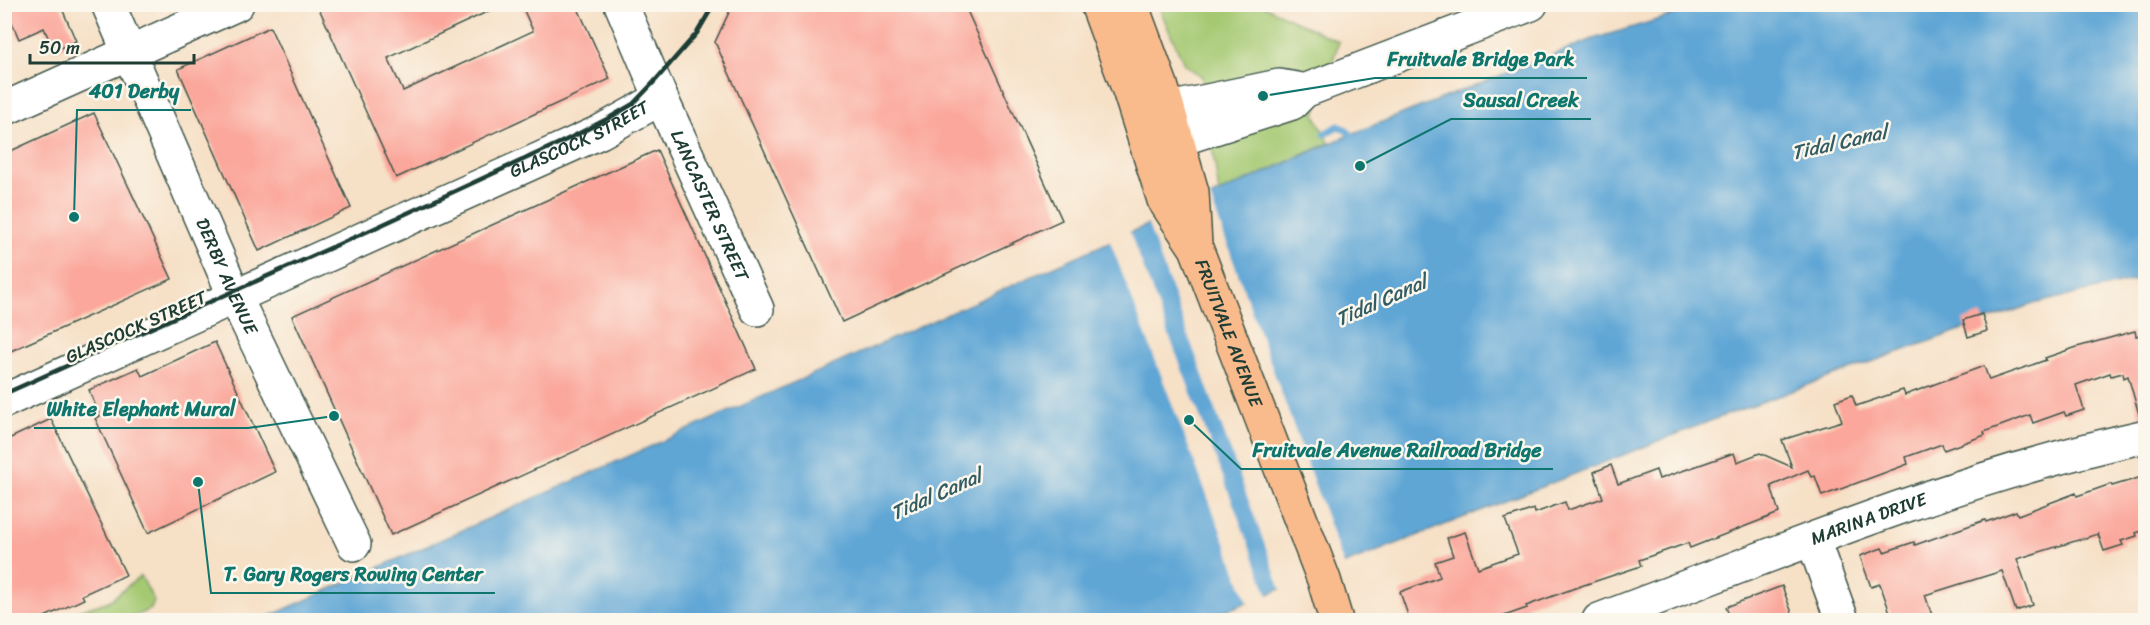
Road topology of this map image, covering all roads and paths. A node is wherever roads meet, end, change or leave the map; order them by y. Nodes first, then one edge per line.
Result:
1 (108, 4) edge
2 (237, 4) edge
3 (621, 4) edge
4 (1097, 4) edge
5 (1131, 4) edge
6 (1531, 4) edge
7 (129, 53) junction
8 (1304, 91) junction
9 (661, 99) junction
10 (4, 109) edge
11 (1169, 109) junction
12 (1142, 132) junction
13 (1177, 140) junction
14 (1178, 196) junction
15 (232, 291) junction
16 (757, 309) dead end
17 (4, 387) edge
18 (4, 401) edge
19 (2145, 436) edge
20 (351, 536) dead end
21 (1814, 540) junction
22 (1336, 620) edge
23 (1599, 621) edge
24 (1842, 621) edge

1 - 7 street, DERBY AVENUE
2 - 7 street
3 - 9 street, LANCASTER STREET
4 - 12 main road, FRUITVALE AVENUE
5 - 11 main road, FRUITVALE AVENUE
6 - 8 street
7 - 10 street
7 - 15 street, DERBY AVENUE
8 - 11 street
8 - 13 street
9 - 15 street, GLASCOCK STREET
9 - 16 street, LANCASTER STREET
11 - 12 street
11 - 13 main road, FRUITVALE AVENUE
12 - 13 street
12 - 14 main road, FRUITVALE AVENUE
13 - 14 main road, FRUITVALE AVENUE
14 - 22 main road, FRUITVALE AVENUE
15 - 17 street, GLASCOCK STREET
15 - 18 street, GLASCOCK STREET
15 - 20 street, DERBY AVENUE
19 - 21 street, MARINA DRIVE
21 - 23 street, MARINA DRIVE
21 - 24 street

